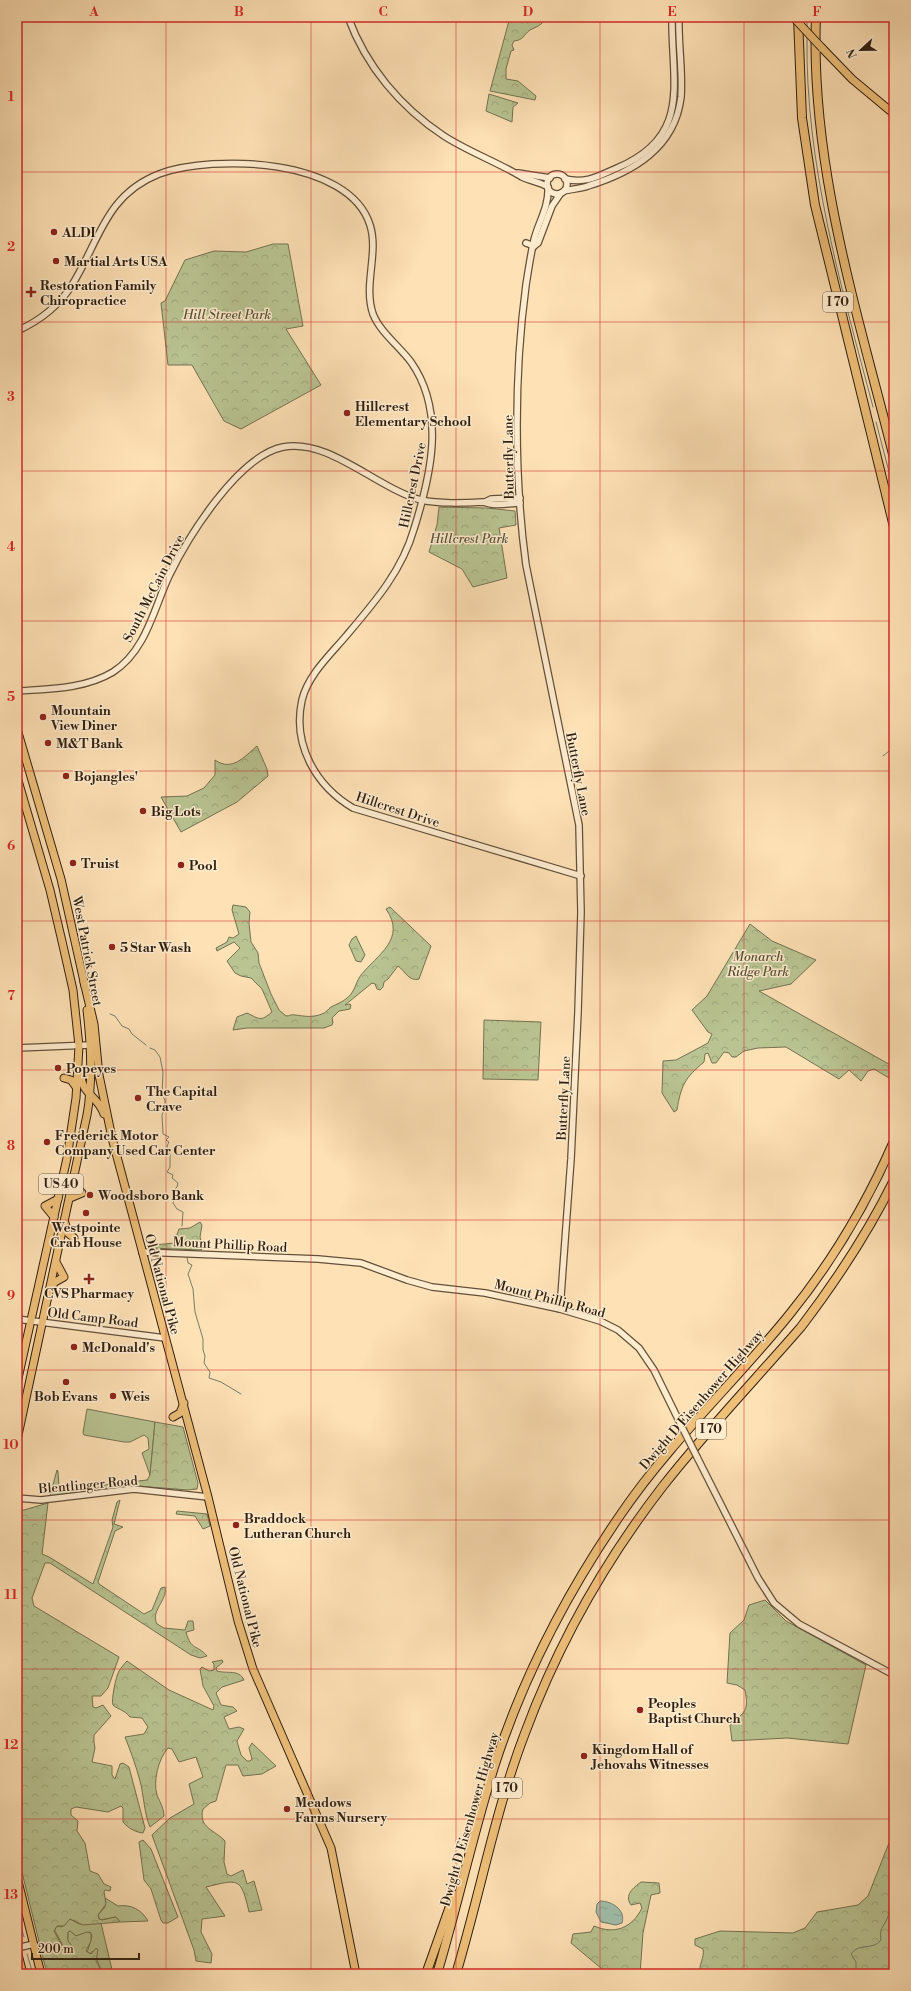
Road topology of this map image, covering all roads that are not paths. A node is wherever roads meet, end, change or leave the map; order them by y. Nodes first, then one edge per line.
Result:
1 (348, 17) edge
2 (672, 17) edge
3 (679, 17) edge
4 (793, 17) edge
5 (798, 17) edge
6 (816, 17) edge
7 (894, 114) edge
8 (624, 165) junction
9 (517, 173) junction
10 (616, 175) junction
11 (550, 178) junction
12 (565, 179) junction
13 (548, 187) junction
14 (562, 192) junction
15 (533, 244) junction
16 (17, 331) edge
17 (894, 458) edge
18 (422, 500) junction
19 (520, 500) junction
20 (894, 527) edge
21 (17, 691) edge
22 (17, 729) edge
23 (17, 777) edge
24 (581, 876) junction
25 (84, 982) junction
26 (90, 1045) junction
27 (79, 1046) junction
28 (17, 1048) edge
29 (77, 1071) junction
30 (76, 1087) junction
31 (90, 1095) junction
32 (76, 1098) junction
33 (87, 1115) junction
34 (112, 1138) junction
35 (894, 1141) edge
36 (894, 1180) edge
37 (74, 1183) junction
38 (70, 1198) junction
39 (58, 1200) junction
40 (54, 1217) junction
41 (65, 1223) junction
42 (60, 1246) junction
43 (142, 1252) junction
44 (56, 1262) junction
45 (50, 1288) junction
46 (560, 1309) junction
47 (17, 1319) edge
48 (31, 1320) junction
49 (42, 1322) junction
50 (165, 1338) junction
51 (17, 1383) edge
52 (184, 1403) junction
53 (189, 1426) junction
54 (17, 1440) edge
55 (208, 1497) junction
56 (17, 1498) edge
57 (894, 1675) edge
58 (471, 1849) junction
59 (17, 1877) edge
60 (471, 1922) junction
61 (34, 1944) junction
62 (17, 1949) edge
63 (23, 1974) edge
64 (41, 1974) edge
65 (354, 1974) edge
66 (426, 1974) edge
67 (437, 1974) edge
68 (456, 1974) edge
69 (460, 1974) edge

1 - 9 street
2 - 8 street
3 - 10 street
4 - 7 main road, bridge
5 - 20 highway, I 70
6 - 17 highway, I 70
8 - 10 street
8 - 12 street
9 - 11 street
9 - 13 street
10 - 14 street
11 - 12 street
11 - 13 street
12 - 14 street
13 - 14 street
13 - 15 street, Butterfly Lane
14 - 15 street, Butterfly Lane
15 - 19 street, Butterfly Lane
16 - 18 street, Hillcrest Drive
18 - 19 street, South McCain Drive
18 - 21 street, South McCain Drive
18 - 24 street, Hillcrest Drive
19 - 24 street, Butterfly Lane
22 - 25 main road, West Patrick Street / US 40
23 - 27 main road, West Patrick Street / US 40
24 - 46 street, Butterfly Lane
25 - 26 main road, West Patrick Street / US 40
25 - 34 main road
26 - 27 street
26 - 31 main road, West Patrick Street / US 40
27 - 28 street
27 - 29 main road, West Patrick Street / US 40
27 - 31 main road
29 - 30 main road, West Patrick Street / US 40
29 - 30 main road
30 - 32 main road, West Patrick Street / US 40
31 - 33 main road, West Patrick Street / US 40
31 - 34 main road
32 - 33 main road
32 - 39 main road, West Patrick Street / US 40
33 - 37 main road, West Patrick Street / US 40
34 - 43 main road, Old National Pike
35 - 58 highway, Dwight D Eisenhower Highway / I 70
36 - 60 highway, Dwight D Eisenhower Highway / I 70
37 - 38 main road, West Patrick Street / US 40
37 - 38 main road
38 - 41 main road, West Patrick Street / US 40
39 - 40 main road, West Patrick Street / US 40
39 - 40 main road
40 - 48 main road, West Patrick Street / US 40
41 - 42 main road, West Patrick Street / US 40
41 - 42 main road
42 - 44 main road, West Patrick Street / US 40
43 - 46 street, Mount Phillip Road
43 - 50 main road, Old National Pike
44 - 45 main road, West Patrick Street / US 40
44 - 45 main road
45 - 49 main road, West Patrick Street / US 40
46 - 57 street, Mount Phillip Road, bridge
47 - 48 street, Old Camp Road
48 - 49 street, Old Camp Road
48 - 51 main road, West Patrick Street / US 40
49 - 50 street, Old Camp Road
49 - 54 main road, West Patrick Street / US 40
50 - 52 main road, Old National Pike
52 - 53 main road, Old National Pike
52 - 53 main road
53 - 55 main road, Old National Pike
55 - 56 street, Blentlinger Road
55 - 65 main road, Old National Pike
58 - 66 highway
58 - 67 highway, Dwight D Eisenhower Highway / I 70
59 - 61 main road
60 - 68 highway, Dwight D Eisenhower Highway / I 70
60 - 69 highway
61 - 62 street
61 - 64 main road
62 - 63 main road

